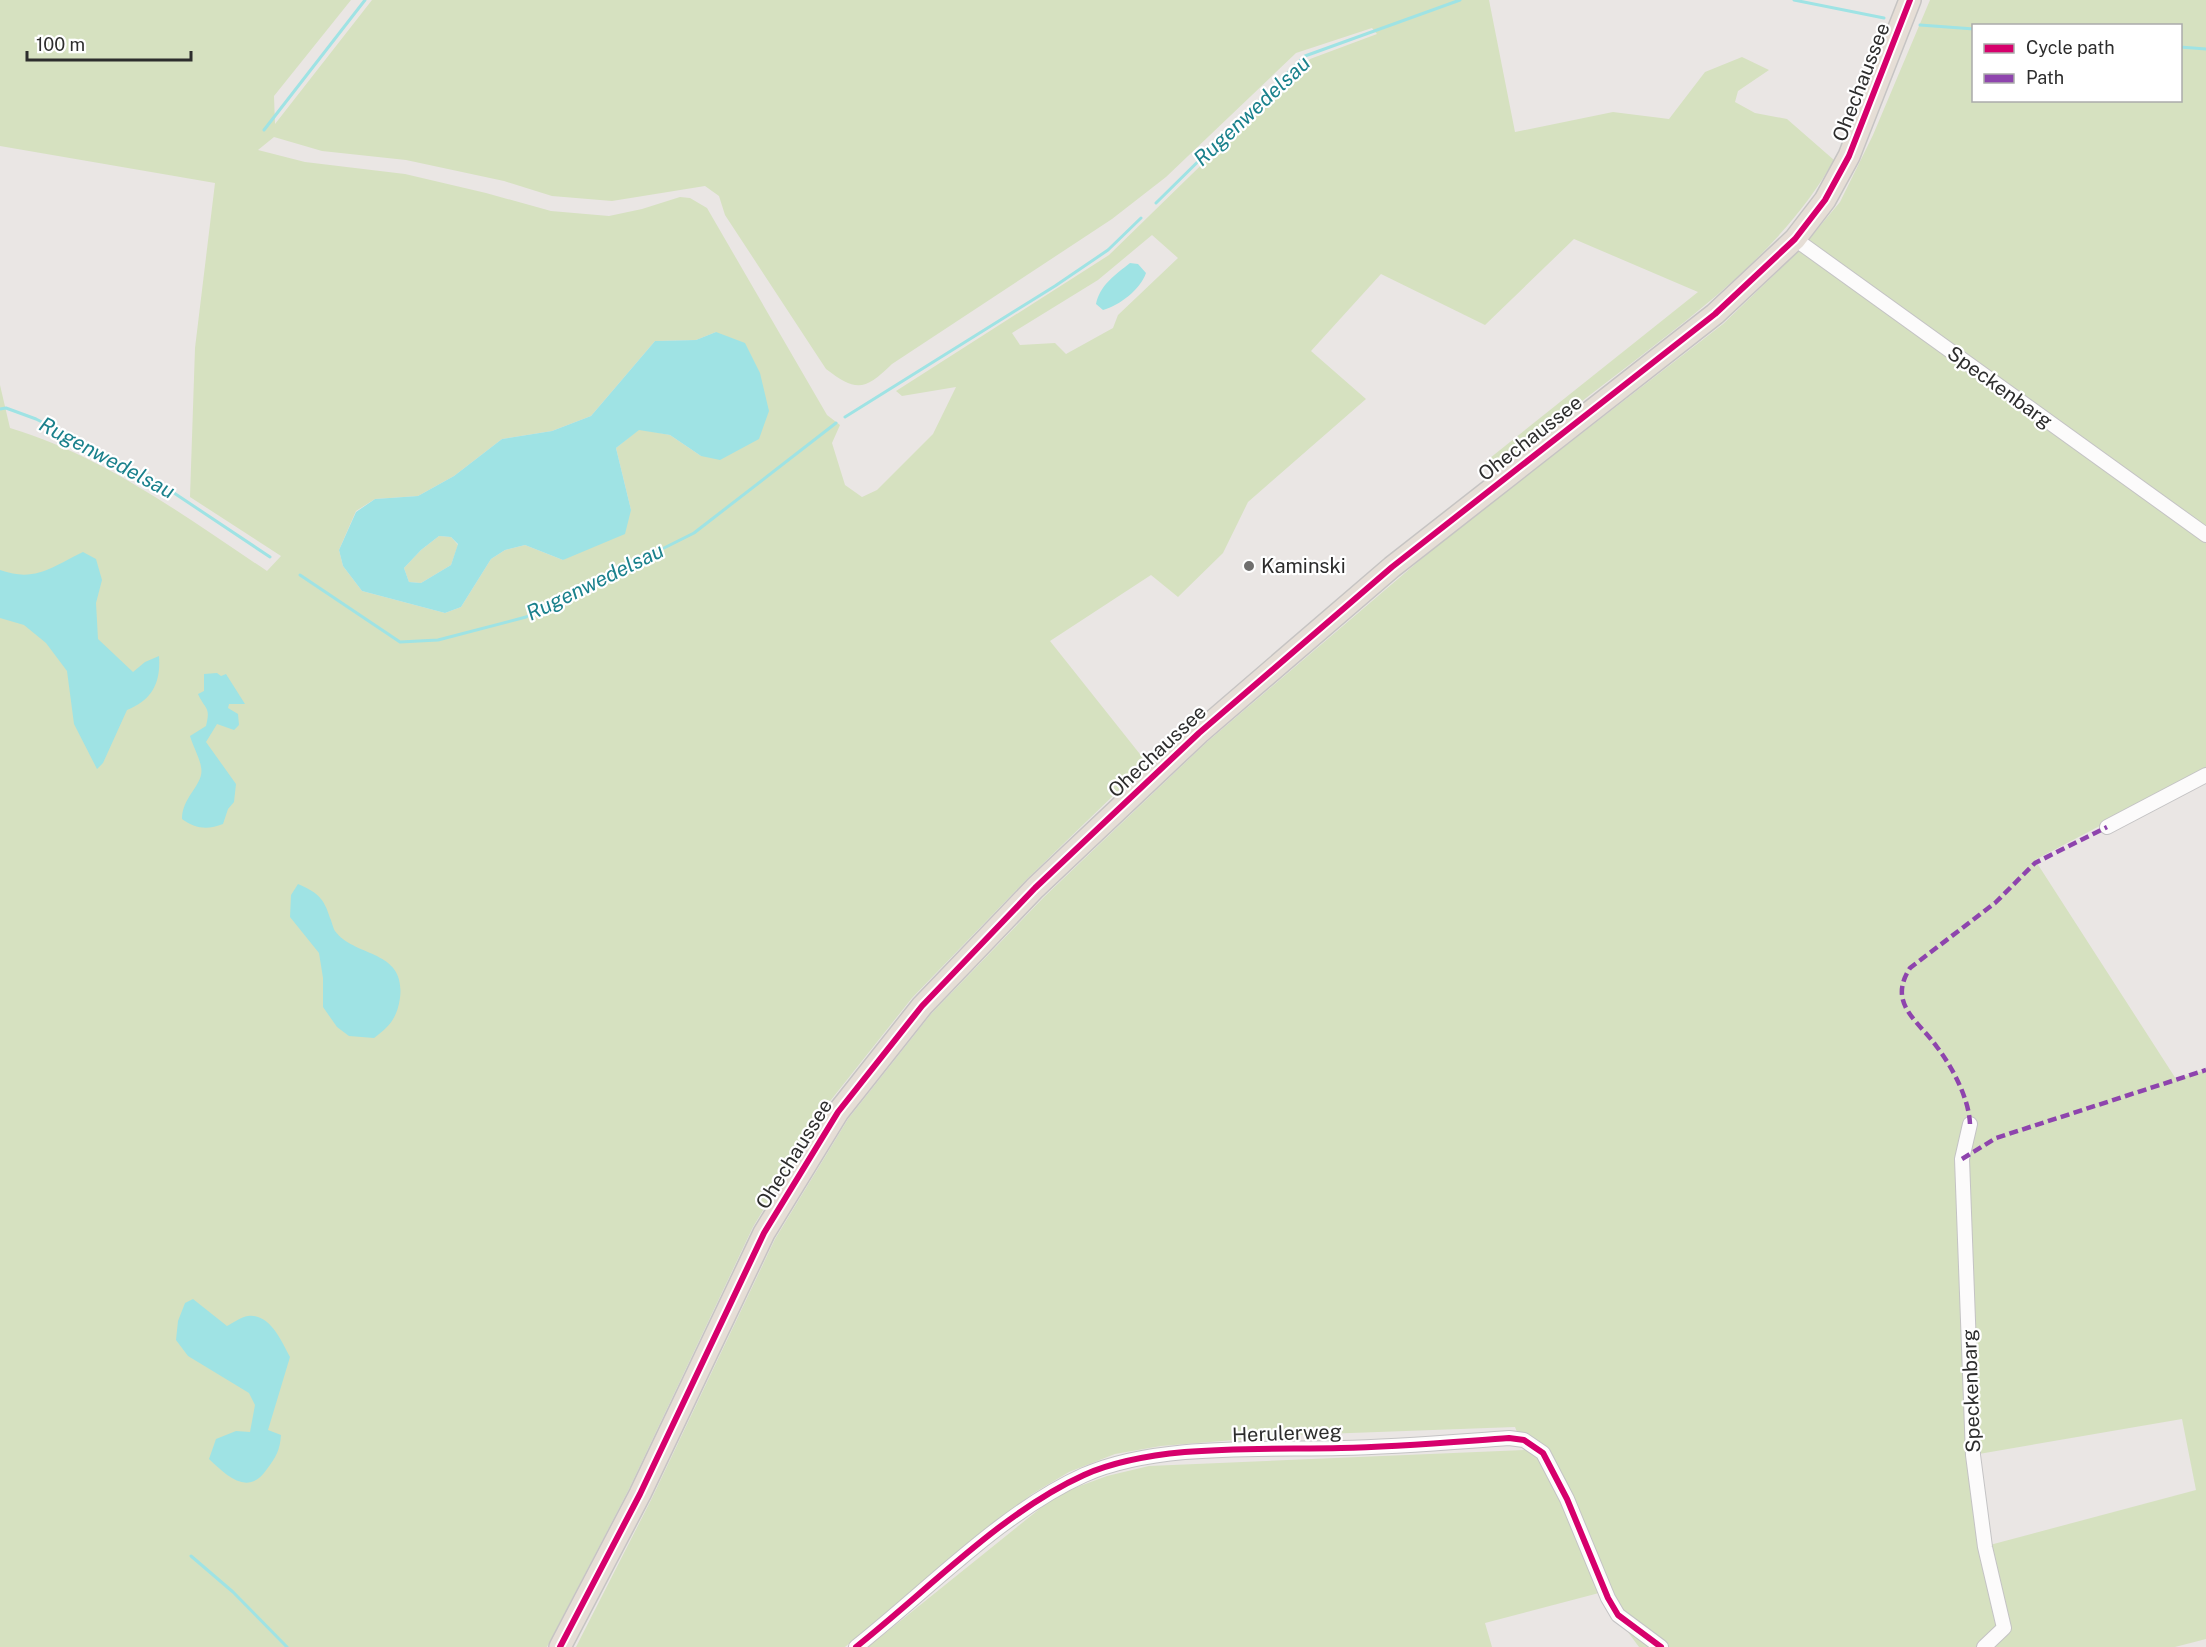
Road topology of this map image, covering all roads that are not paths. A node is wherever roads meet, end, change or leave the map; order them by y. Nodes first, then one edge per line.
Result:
1 (1910, 0) edge
2 (1795, 239) junction
3 (2206, 535) edge
4 (2206, 775) edge
5 (2107, 827) dead end
6 (1970, 1124) dead end
7 (561, 1647) edge
8 (856, 1647) edge
9 (1661, 1647) edge
10 (1984, 1647) edge

1 - 2 main road, Ohechaussee
2 - 3 street, Speckenbarg
2 - 7 main road, Ohechaussee
4 - 5 street
6 - 10 street, Speckenbarg
8 - 9 street, Herulerweg

